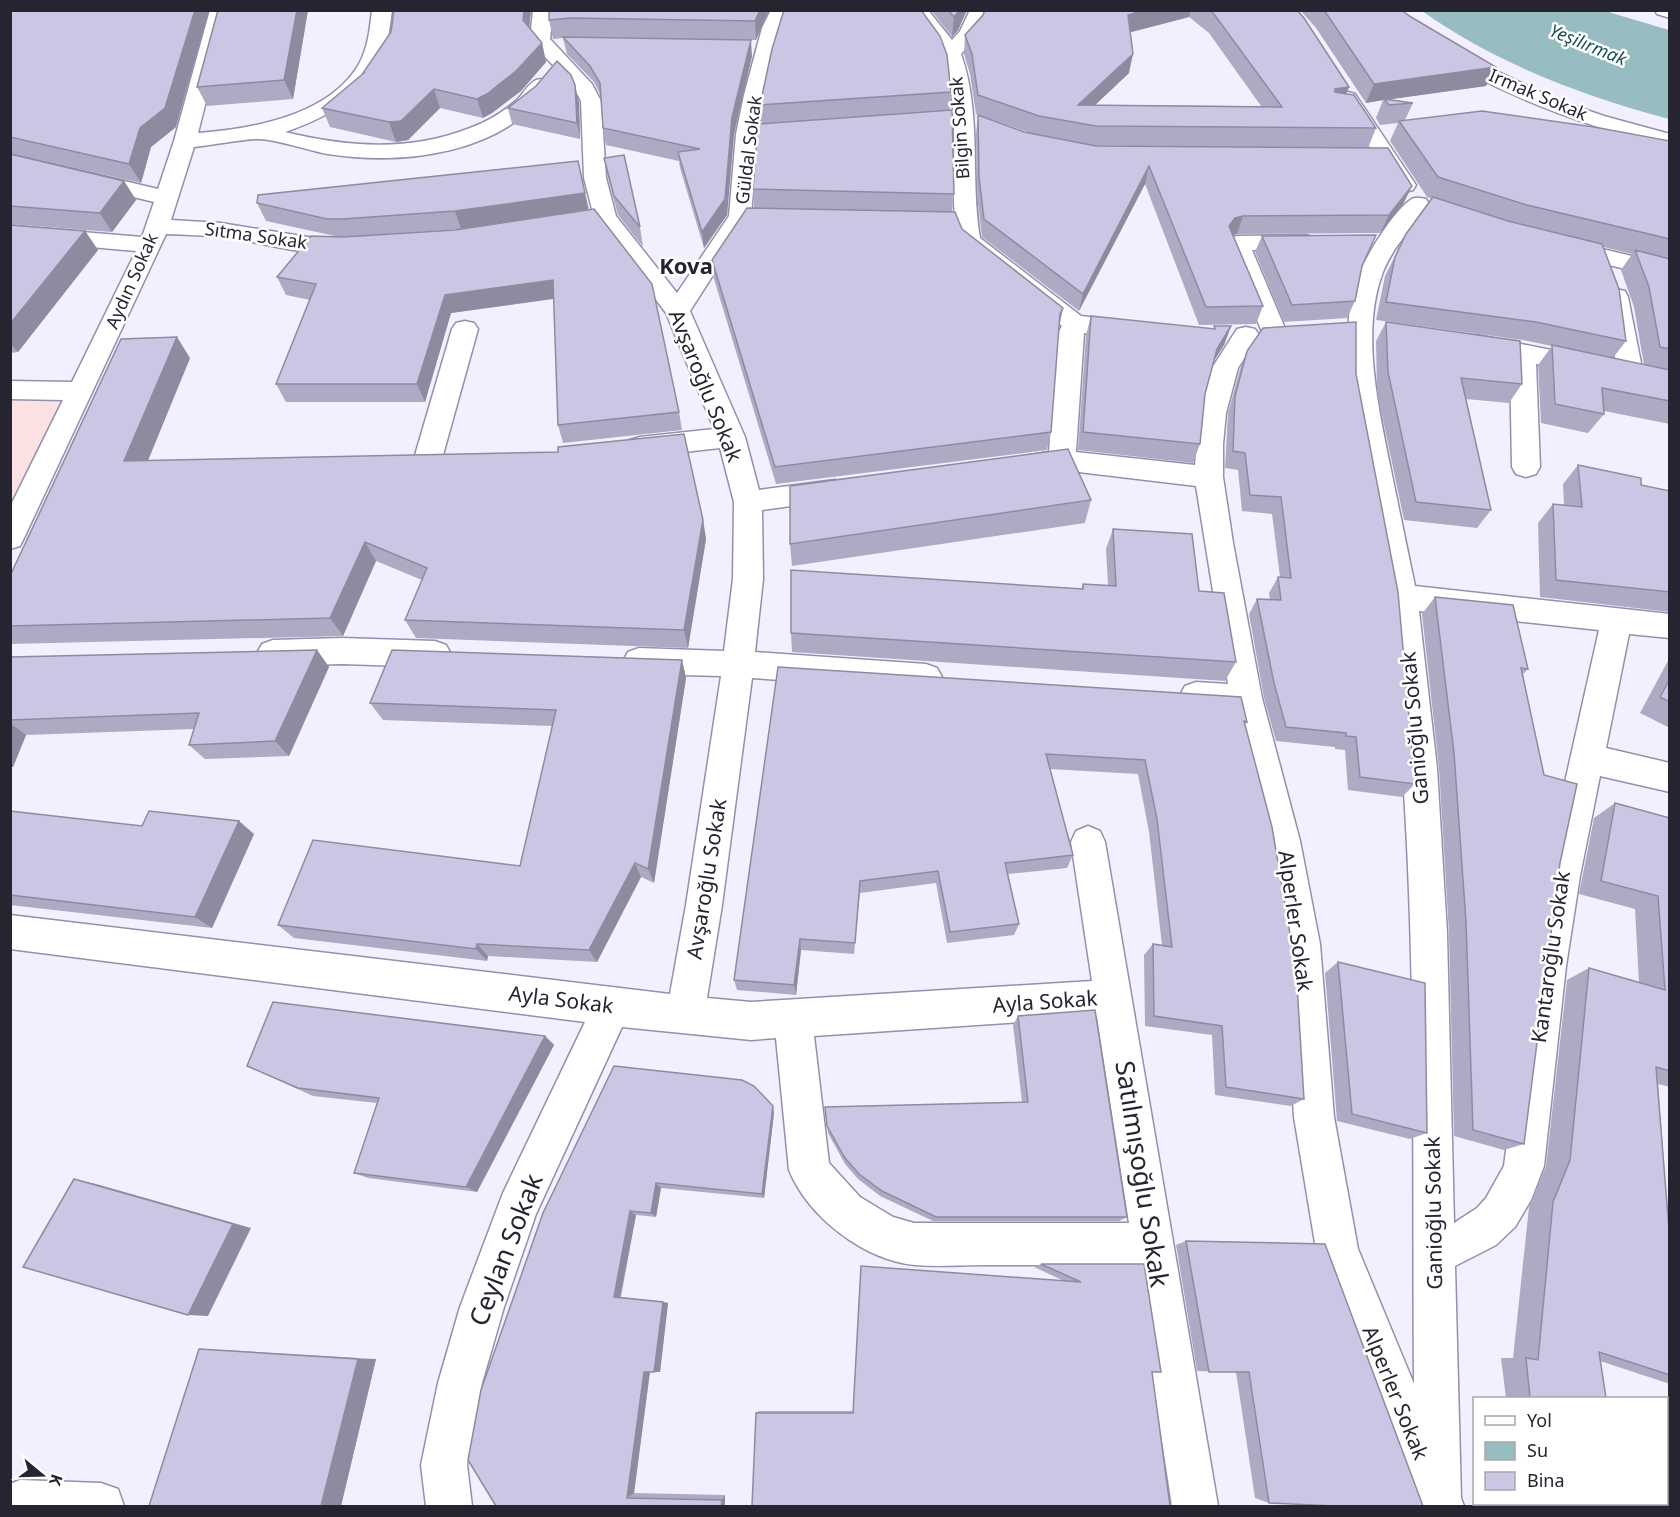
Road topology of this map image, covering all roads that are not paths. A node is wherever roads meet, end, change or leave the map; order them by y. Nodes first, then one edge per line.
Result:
1 (220, 10) edge
2 (382, 10) edge
3 (543, 10) edge
4 (781, 10) edge
5 (917, 10) edge
6 (980, 10) edge
7 (1384, 10) edge
8 (1664, 10) edge
9 (1670, 12) edge
10 (744, 48) edge
11 (767, 48) junction
12 (558, 52) junction
13 (951, 53) junction
14 (1339, 83) edge
15 (1571, 112) junction
16 (1524, 117) edge
17 (962, 119) junction
18 (938, 121) edge
19 (985, 127) edge
20 (819, 129) edge
21 (1395, 131) dead end
22 (262, 133) junction
23 (747, 134) junction
24 (1371, 134) junction
25 (185, 141) junction
26 (1670, 141) edge
27 (1363, 157) edge
28 (1387, 157) junction
29 (10, 160) edge
30 (167, 198) junction
31 (740, 216) junction
32 (765, 219) edge
33 (10, 233) edge
34 (154, 235) junction
35 (1539, 240) edge
36 (1330, 242) edge
37 (369, 245) edge
38 (1601, 256) junction
39 (1670, 273) edge
40 (678, 311) junction
41 (1075, 324) junction
42 (465, 329) dead end
43 (1157, 331) edge
44 (1454, 340) edge
45 (1523, 351) junction
46 (1630, 374) junction
47 (1670, 383) edge
48 (10, 390) edge
49 (81, 391) junction
50 (731, 437) junction
51 (614, 450) edge
52 (1062, 460) junction
53 (427, 462) edge
54 (1526, 467) dead end
55 (1004, 468) edge
56 (1209, 477) junction
57 (864, 487) edge
58 (748, 502) junction
59 (10, 538) edge
60 (1403, 597) junction
61 (1617, 620) junction
62 (1670, 626) edge
63 (247, 653) edge
64 (459, 655) edge
65 (610, 660) edge
66 (738, 664) junction
67 (951, 678) edge
68 (1163, 693) edge
69 (1246, 698) junction
70 (1587, 758) junction
71 (1670, 778) edge
72 (1088, 842) dead end
73 (10, 932) edge
74 (1114, 998) junction
75 (612, 1007) junction
76 (686, 1014) junction
77 (793, 1018) junction
78 (1153, 1244) junction
79 (1435, 1254) junction
80 (1440, 1503) edge
81 (19, 1506) edge
82 (101, 1506) edge
83 (449, 1506) edge
84 (1195, 1506) edge

1 - 25 street, Aydın Sokak
2 - 22 street
3 - 12 street
4 - 11 street, Güldal Sokak
5 - 13 street, Bilgin Sokak
6 - 13 street
7 - 15 street, Irmak Sokak
8 - 9 street
10 - 11 street
11 - 23 street, Güldal Sokak
12 - 22 street
12 - 40 street, Avşaroğlu Sokak
13 - 17 street, Bilgin Sokak
14 - 24 street, Ganioğlu Sokak
15 - 16 street
15 - 26 street, Irmak Sokak
17 - 18 street
17 - 19 street
17 - 41 street, Bilgin Sokak
20 - 23 street
21 - 24 street
22 - 25 street
23 - 31 street, Güldal Sokak
24 - 28 street, Ganioğlu Sokak
25 - 30 street, Aydın Sokak
27 - 28 street
28 - 60 street, Ganioğlu Sokak
29 - 30 street
30 - 34 street, Aydın Sokak
31 - 32 street
31 - 40 street, Güldal Sokak
33 - 34 street, Sıtma Sokak
34 - 37 street, Sıtma Sokak
34 - 49 street, Aydın Sokak
35 - 38 street
36 - 56 street, Alperler Sokak
38 - 39 street
38 - 46 street
40 - 50 street, Avşaroğlu Sokak
41 - 43 street
41 - 52 street
42 - 53 street
44 - 45 street
45 - 46 street
45 - 54 street
46 - 47 street
48 - 49 street
49 - 59 street, Aydın Sokak
50 - 51 street
50 - 58 street, Avşaroğlu Sokak
52 - 55 street
52 - 56 street
56 - 69 street, Alperler Sokak
57 - 58 street
58 - 66 street, Avşaroğlu Sokak
60 - 61 street
60 - 79 street, Ganioğlu Sokak
61 - 62 street
61 - 70 street, Kantaroğlu Sokak
63 - 64 street
65 - 66 street
66 - 67 street
66 - 76 street, Avşaroğlu Sokak
68 - 69 street
69 - 80 street, Alperler Sokak
70 - 71 street
70 - 79 street, Kantaroğlu Sokak
72 - 74 street, Satılmışoğlu Sokak
73 - 75 street, Ayla Sokak
74 - 77 street, Ayla Sokak
74 - 78 street, Satılmışoğlu Sokak
75 - 76 street, Ayla Sokak
75 - 83 street, Ceylan Sokak
76 - 77 street, Ayla Sokak
77 - 78 street
78 - 84 street, Satılmışoğlu Sokak
79 - 80 street, Ganioğlu Sokak
81 - 82 street

